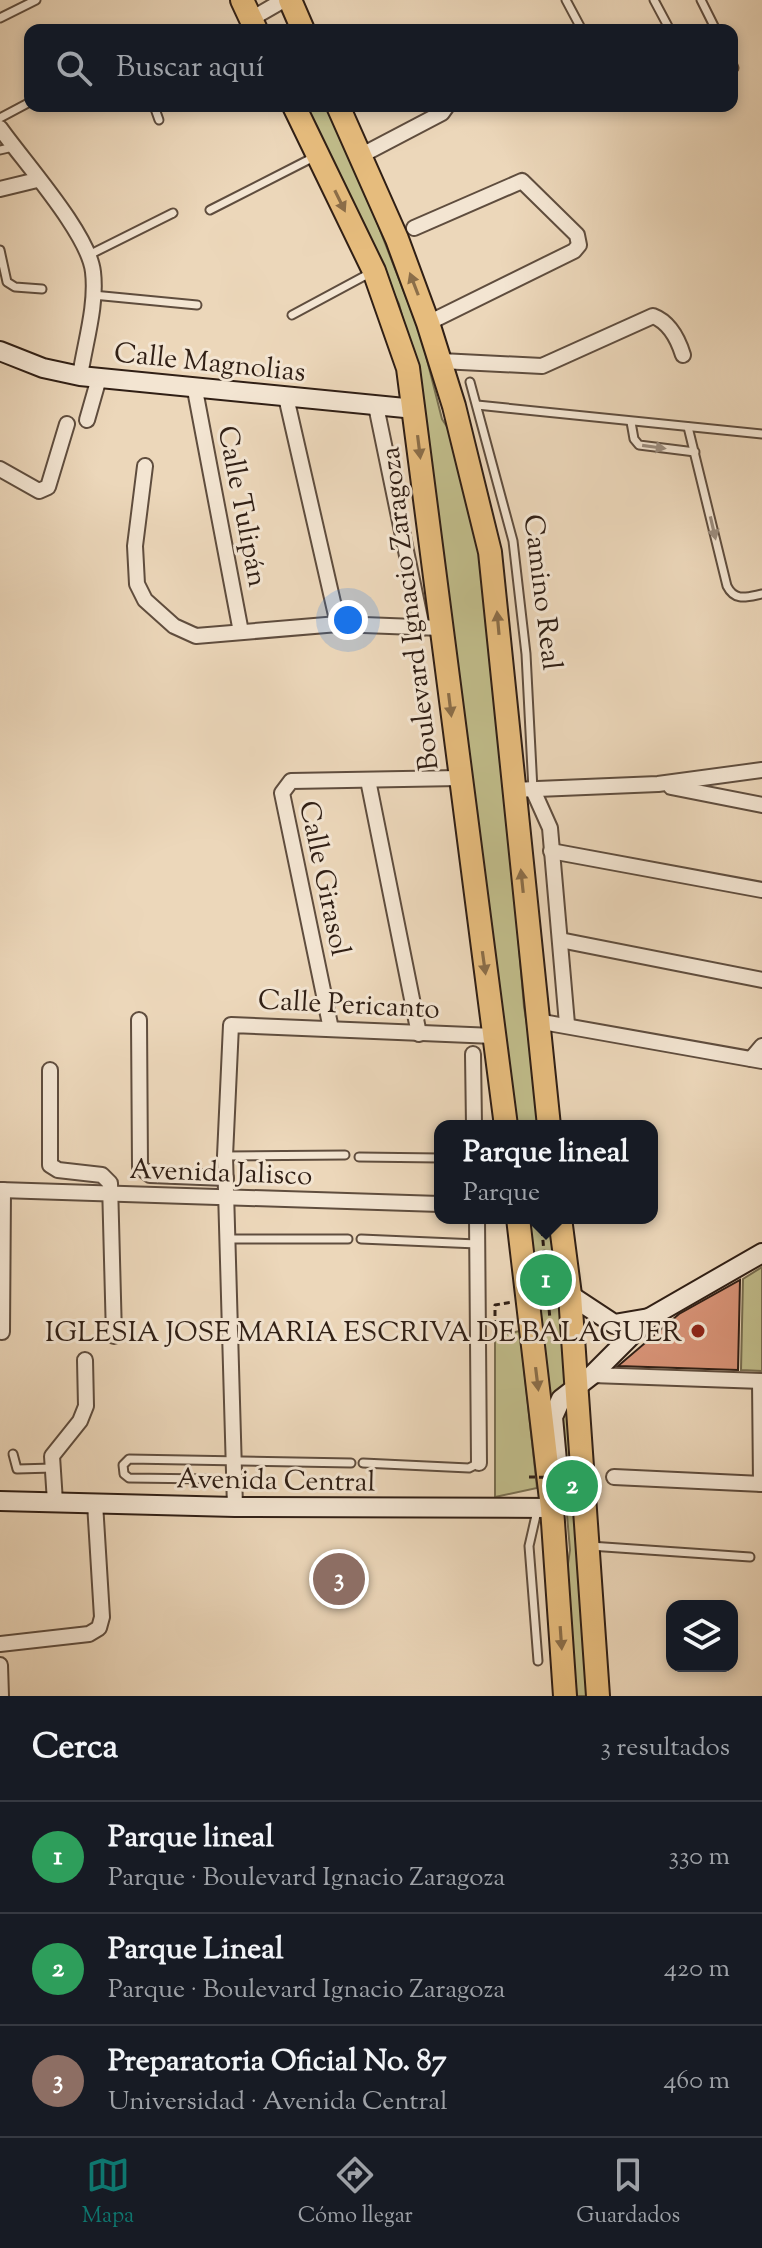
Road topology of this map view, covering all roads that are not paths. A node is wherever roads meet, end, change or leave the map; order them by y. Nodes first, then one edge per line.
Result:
1 (36, 0) edge
2 (287, 0) edge
3 (566, 0) edge
4 (654, 0) edge
5 (701, 0) edge
6 (250, 16) edge
7 (0, 18) edge
8 (300, 24) edge
9 (579, 24) edge
10 (667, 24) edge
11 (713, 24) edge
12 (24, 105) edge
13 (156, 112) edge
14 (297, 112) edge
15 (341, 112) edge
16 (443, 112) edge
17 (0, 118) edge
18 (159, 120) dead end
19 (0, 128) edge
20 (7, 148) edge
21 (318, 155) junction
22 (360, 156) junction
23 (37, 180) junction
24 (0, 189) edge
25 (210, 210) dead end
26 (173, 213) dead end
27 (414, 228) dead end
28 (0, 250) edge
29 (89, 255) junction
30 (374, 271) junction
31 (42, 289) dead end
32 (93, 295) junction
33 (197, 305) dead end
34 (292, 315) dead end
35 (428, 323) junction
36 (1, 355) edge
37 (683, 355) dead end
38 (441, 361) junction
39 (90, 377) junction
40 (470, 382) dead end
41 (195, 390) junction
42 (286, 397) junction
43 (477, 405) junction
44 (376, 406) junction
45 (415, 409) junction
46 (87, 420) dead end
47 (631, 422) junction
48 (67, 424) dead end
49 (688, 427) junction
50 (762, 434) edge
51 (695, 452) junction
52 (145, 466) dead end
53 (0, 469) edge
54 (762, 594) edge
55 (338, 624) junction
56 (432, 628) junction
57 (241, 632) junction
58 (762, 770) edge
59 (459, 778) junction
60 (368, 780) junction
61 (658, 784) junction
62 (523, 790) junction
63 (762, 805) edge
64 (551, 851) junction
65 (762, 890) edge
66 (560, 940) junction
67 (762, 980) edge
68 (139, 1020) dead end
69 (537, 1021) junction
70 (567, 1024) junction
71 (331, 1029) junction
72 (419, 1034) junction
73 (494, 1036) junction
74 (762, 1046) edge
75 (473, 1054) dead end
76 (756, 1060) edge
77 (50, 1070) dead end
78 (474, 1120) edge
79 (505, 1120) edge
80 (548, 1120) edge
81 (345, 1155) dead end
82 (225, 1156) junction
83 (359, 1157) dead end
84 (434, 1158) edge
85 (226, 1178) junction
86 (2, 1190) edge
87 (111, 1193) junction
88 (226, 1198) junction
89 (434, 1204) edge
90 (477, 1224) edge
91 (519, 1224) edge
92 (551, 1224) edge
93 (227, 1239) junction
94 (348, 1239) dead end
95 (361, 1239) dead end
96 (477, 1244) junction
97 (762, 1253) edge
98 (570, 1295) junction
99 (649, 1318) junction
100 (2, 1332) dead end
101 (114, 1336) dead end
102 (85, 1360) dead end
103 (761, 1381) edge
104 (584, 1382) junction
105 (13, 1454) dead end
106 (233, 1460) junction
107 (351, 1463) dead end
108 (363, 1463) dead end
109 (479, 1463) joint
110 (53, 1468) junction
111 (614, 1477) dead end
112 (210, 1479) dead end
113 (761, 1484) edge
114 (0, 1501) edge
115 (55, 1502) junction
116 (95, 1503) junction
117 (235, 1507) junction
118 (545, 1508) junction
119 (588, 1546) junction
120 (750, 1557) dead end
121 (558, 1591) junction
122 (0, 1644) edge
123 (538, 1661) dead end
124 (0, 1665) edge
125 (1, 1696) edge
126 (565, 1696) edge
127 (598, 1696) edge

1 - 7 lane
2 - 6 street
2 - 8 main road
3 - 9 lane
4 - 10 lane
5 - 11 lane
12 - 17 lane
13 - 18 lane
14 - 21 main road, Boulevard Ignacio Zaragoza
15 - 22 main road
16 - 22 street
19 - 20 street
20 - 23 street
21 - 25 lane
21 -> 30 main road, Boulevard Ignacio Zaragoza
35 -> 22 main road
23 - 24 street
23 - 29 street
26 - 29 lane
27 - 35 street
28 - 31 lane
29 - 32 street, Calle Magnolias
30 - 34 lane
30 - 45 main road, Boulevard Ignacio Zaragoza
32 - 33 lane
32 - 39 street, Calle Magnolias
35 - 38 main road
36 - 39 main road
37 - 38 street
62 -> 38 main road
39 - 41 main road, Calle Magnolias
39 - 46 street
40 - 43 lane, Camino Real
41 - 42 main road, Calle Magnolias
41 - 57 street, Calle Tulipán
42 - 44 main road, Calle Magnolias
42 - 55 street
43 - 47 lane
43 - 62 lane, Camino Real
44 - 45 main road, Calle Magnolias
44 - 56 street
45 -> 56 main road, Boulevard Ignacio Zaragoza
47 - 49 lane
47 -> 51 lane
48 - 53 street
49 - 50 lane
49 - 51 lane
51 -> 54 lane
52 - 57 street
55 - 56 street
55 - 57 street
56 -> 59 main road, Boulevard Ignacio Zaragoza
58 - 61 street
59 - 60 street
59 -> 73 main road, Boulevard Ignacio Zaragoza
60 - 71 street, Calle Girasol
60 - 72 street
61 - 62 street
61 - 63 street
62 - 64 street
69 -> 62 main road
64 - 65 street
64 - 66 street
66 - 67 street
66 - 70 street
68 - 85 street
69 - 70 street
69 - 80 main road
70 - 76 street
71 - 72 street, Calle Pericanto
71 - 82 street, Calle Pericanto
72 - 73 street, Calle Pericanto
73 - 79 main road, Boulevard Ignacio Zaragoza
74 - 76 street
75 - 78 street
77 - 87 street
81 - 82 lane
82 - 85 street, Calle Pericanto
83 - 84 lane
85 - 88 street, Calle Pericanto
86 - 87 street, Avenida Jalisco
86 - 100 street
87 - 88 street, Avenida Jalisco
87 - 101 street
88 - 89 street, Avenida Jalisco
88 - 93 street, Calle Pericanto
90 - 96 street
91 -> 118 main road
92 - 98 main road
93 - 94 lane
93 - 106 street, Calle Pericanto
95 - 96 lane
96 - 109 street
97 - 99 main road
98 - 99 main road
98 - 104 main road
99 - 104 main road
102 - 110 street
103 - 104 street
103 - 113 street
104 - 119 main road
104 - 121 main road
105 - 110 lane
106 - 107 lane
106 - 112 lane
106 - 117 street, Calle Pericanto
108 - 109 lane
110 - 115 street
111 - 113 street
114 - 115 main road, Avenida Central
115 - 116 main road, Avenida Central
116 - 117 main road, Avenida Central
116 - 122 street
117 - 118 main road, Avenida Central
118 - 121 main road
118 - 123 lane
119 - 120 lane
119 - 127 main road
121 -> 126 main road
124 - 125 street

